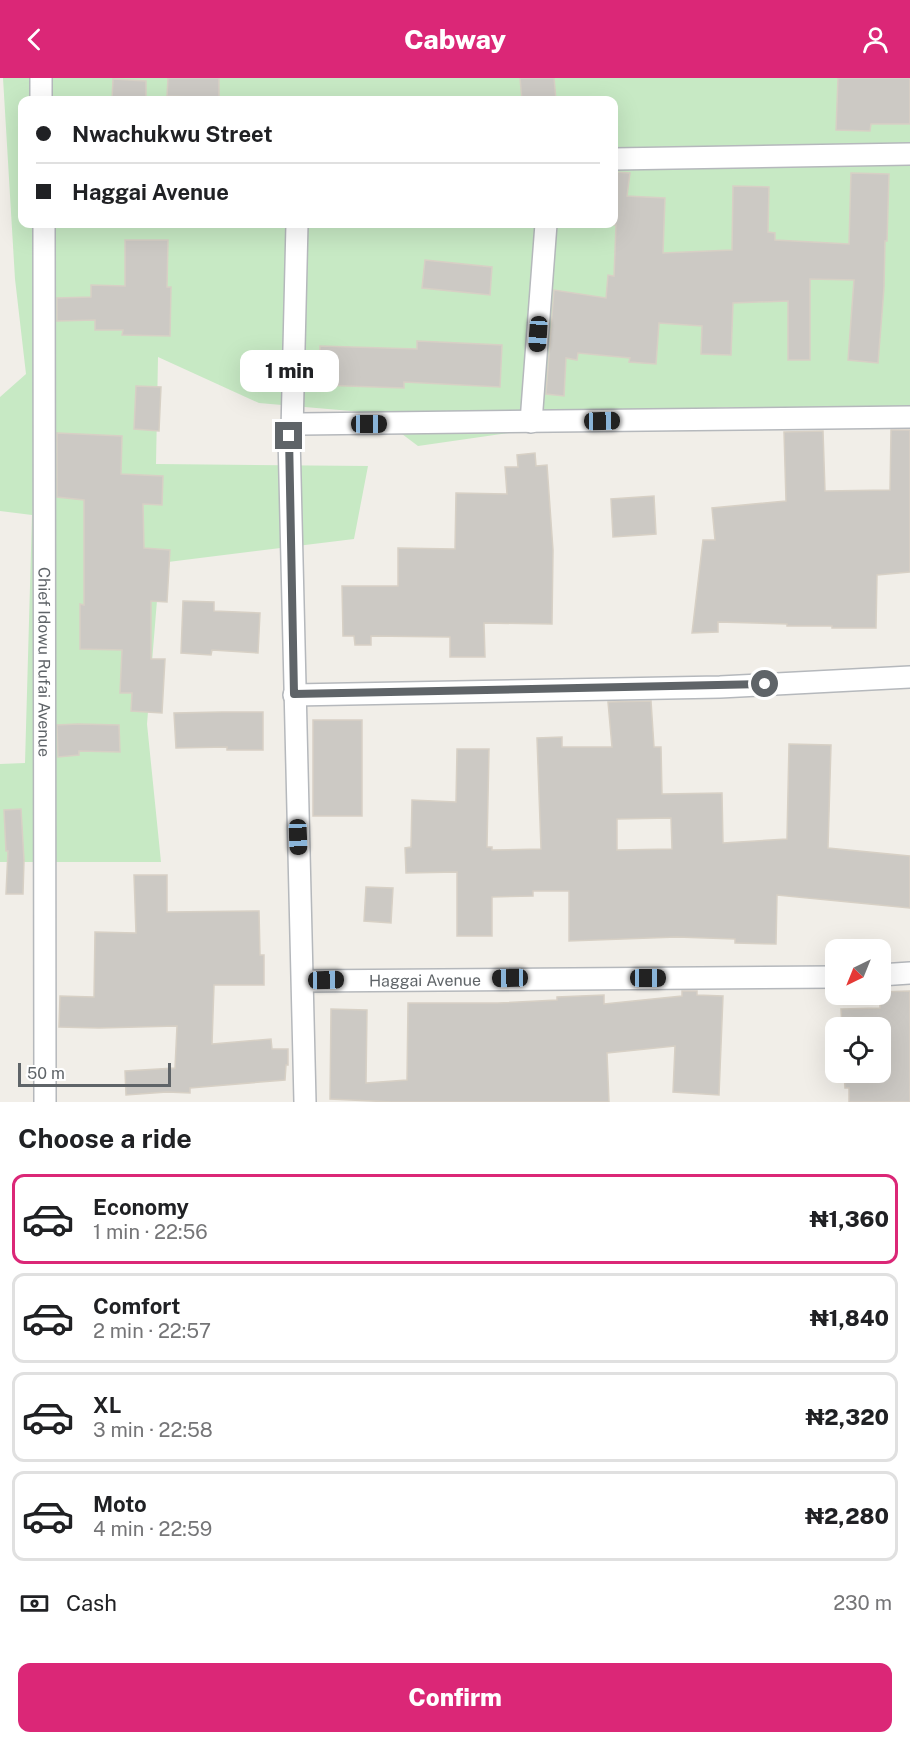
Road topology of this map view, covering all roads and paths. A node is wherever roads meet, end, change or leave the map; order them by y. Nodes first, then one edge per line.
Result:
1 (41, 78) edge
2 (41, 96) edge
3 (910, 154) edge
4 (618, 159) edge
5 (44, 228) edge
6 (297, 228) edge
7 (546, 228) edge
8 (910, 417) edge
9 (531, 422) junction
10 (290, 433) junction
11 (910, 677) edge
12 (294, 694) junction
13 (910, 973) edge
14 (891, 974) edge
15 (825, 977) edge
16 (303, 981) junction
17 (45, 1102) edge
18 (305, 1102) edge

1 - 2 street
3 - 4 street
5 - 17 street, Chief Idowu Rufai Avenue
6 - 10 street
7 - 9 street
8 - 9 street
9 - 10 street
10 - 12 street
11 - 12 street
12 - 16 street
13 - 14 street
15 - 16 street, Haggai Avenue
16 - 18 street

